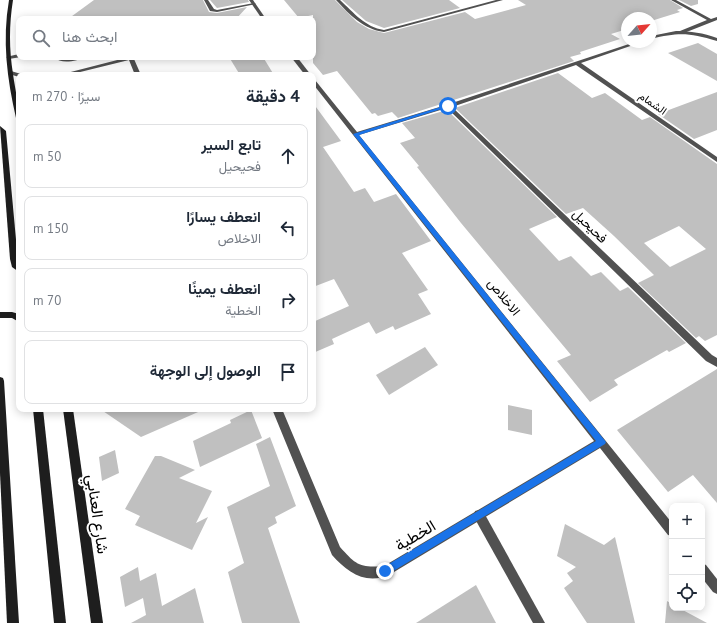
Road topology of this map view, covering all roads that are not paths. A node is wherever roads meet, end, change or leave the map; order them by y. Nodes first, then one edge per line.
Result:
1 (11, 0) edge
2 (206, 0) edge
3 (338, 0) edge
4 (501, 0) edge
5 (673, 0) edge
6 (252, 2) edge
7 (262, 16) edge
8 (717, 18) edge
9 (711, 20) junction
10 (682, 32) junction
11 (657, 36) edge
12 (717, 40) edge
13 (623, 48) edge
14 (16, 56) edge
15 (9, 57) junction
16 (121, 60) edge
17 (134, 60) edge
18 (296, 60) edge
19 (578, 64) junction
20 (74, 72) edge
21 (137, 72) edge
22 (306, 72) edge
23 (11, 73) junction
24 (16, 75) edge
25 (316, 85) edge
26 (16, 95) edge
27 (448, 106) junction
28 (0, 128) edge
29 (355, 134) junction
30 (717, 160) edge
31 (16, 266) edge
32 (0, 315) edge
33 (16, 317) edge
34 (717, 363) edge
35 (0, 381) edge
36 (38, 412) edge
37 (68, 412) edge
38 (278, 412) edge
39 (602, 442) junction
40 (478, 515) junction
41 (669, 527) edge
42 (705, 573) edge
43 (717, 588) edge
44 (13, 623) edge
45 (60, 623) edge
46 (98, 623) edge
47 (539, 623) edge

1 - 15 street
2 - 6 street
3 - 4 street
5 - 9 street
6 - 7 street
8 - 9 street
9 - 10 street
10 - 11 street
10 - 12 street
13 - 19 street
14 - 15 street
15 - 23 street
16 - 20 street
17 - 21 street
18 - 22 street
19 - 27 street
19 - 30 street, الشمام
23 - 24 street
23 - 26 street
25 - 29 street, الاخلاص
27 - 29 street
27 - 34 street, فحيحيل
28 - 31 street
29 - 39 street, الاخلاص
32 - 33 street
35 - 44 street
36 - 45 street
37 - 46 street, شارع العنابي
38 - 40 street, الخطية
39 - 40 street, الخطية
39 - 41 street, الاخلاص
40 - 47 street
42 - 43 street

